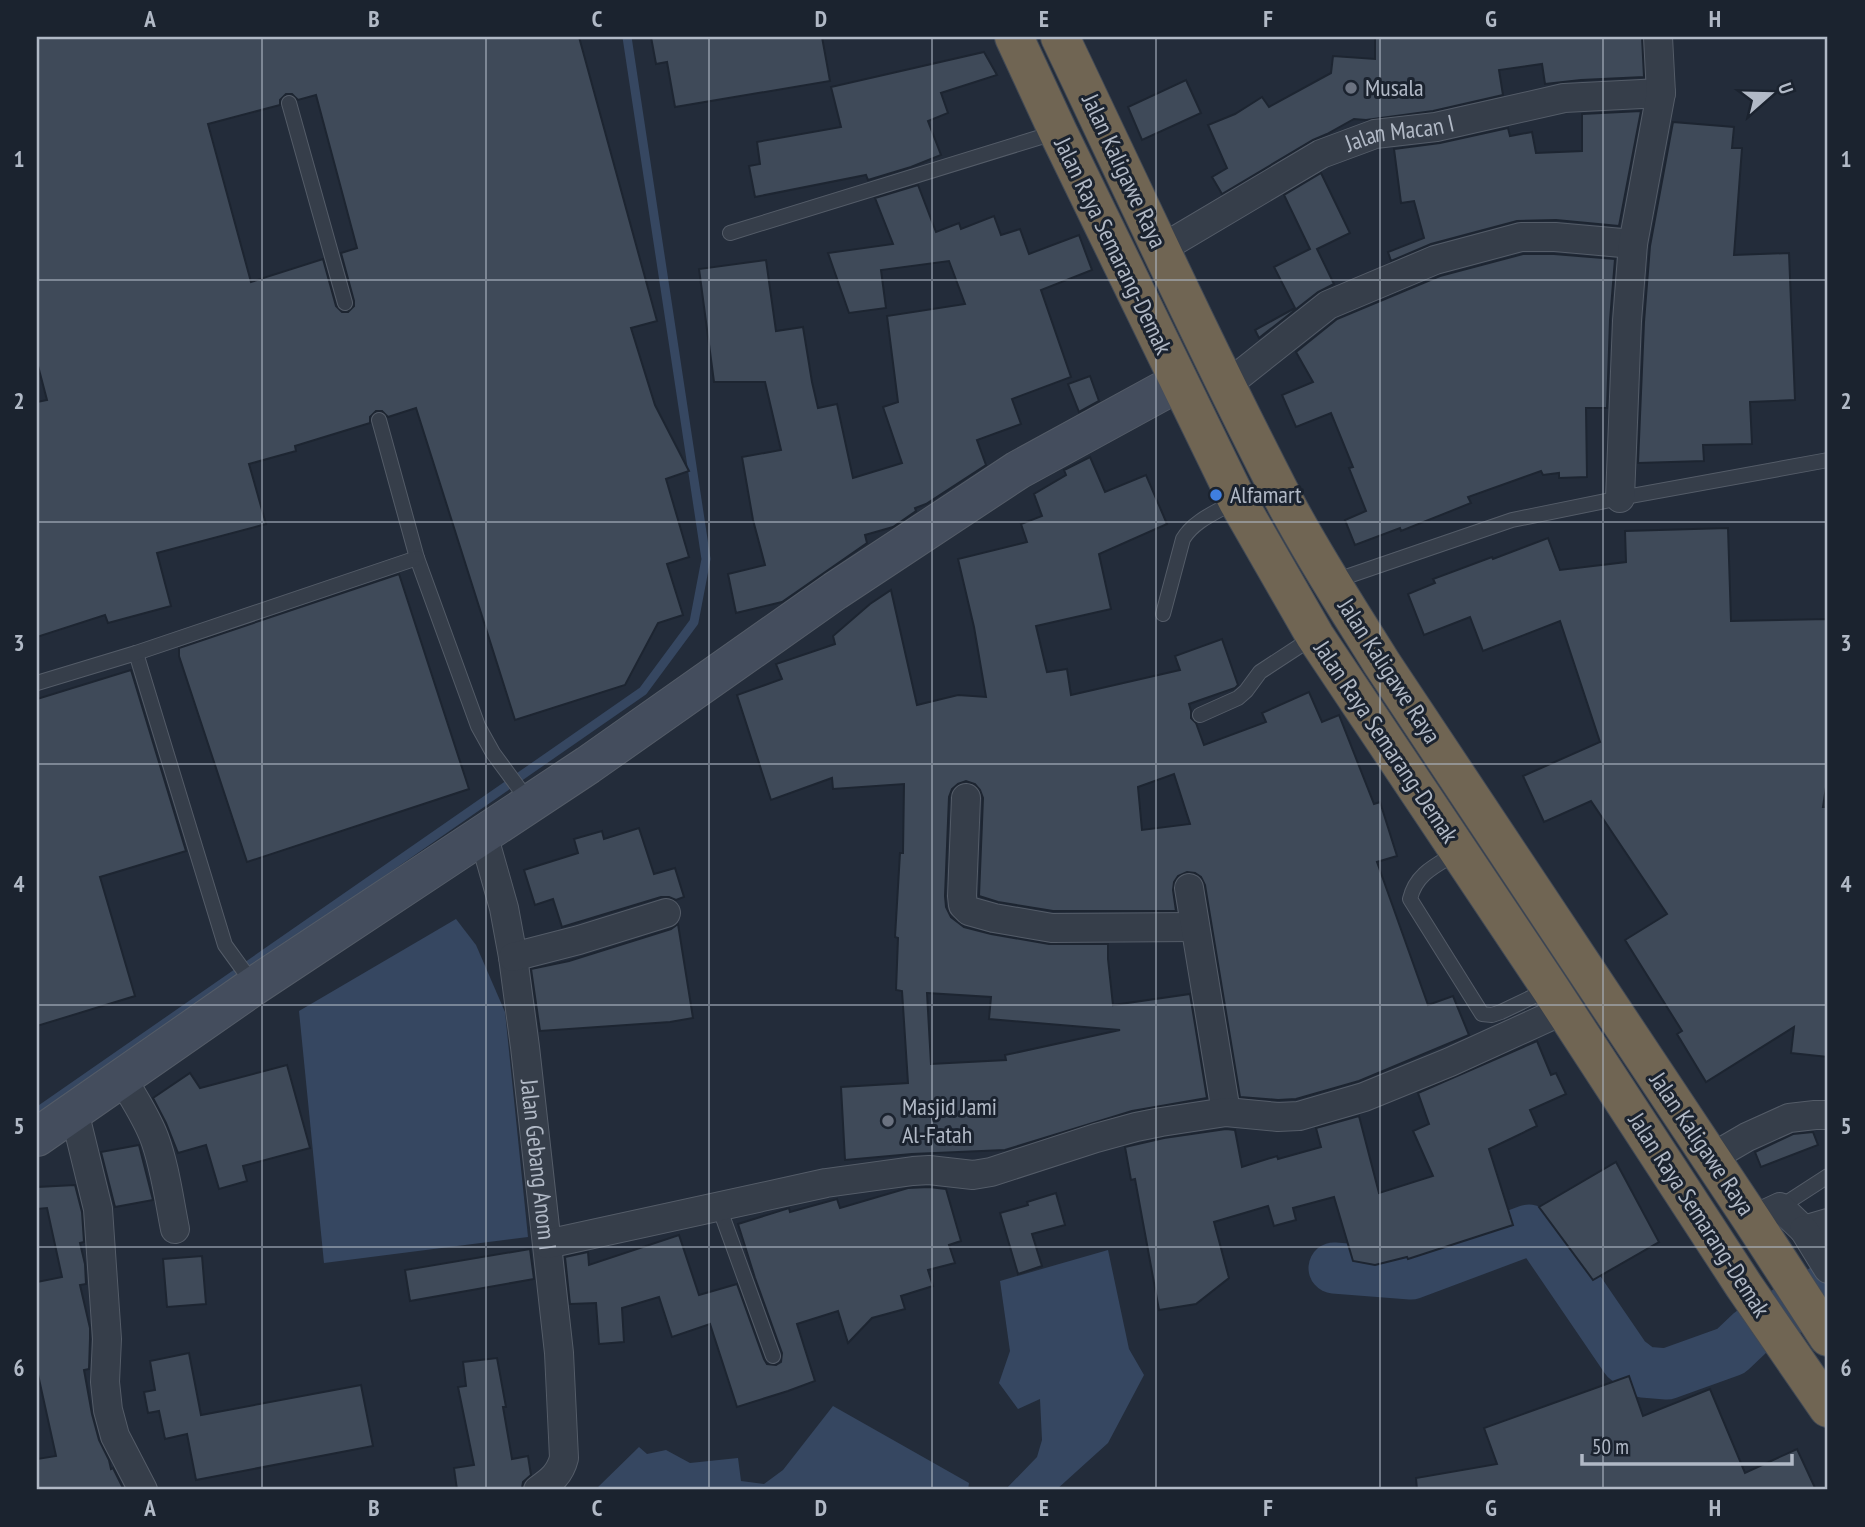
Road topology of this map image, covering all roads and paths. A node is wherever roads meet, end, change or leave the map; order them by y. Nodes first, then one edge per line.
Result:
1 (1014, 37) edge
2 (1060, 37) edge
3 (1658, 37) edge
4 (1661, 93) junction
5 (289, 103) dead end
6 (1058, 132) junction
7 (730, 233) dead end
8 (1633, 244) junction
9 (1161, 249) junction
10 (345, 303) dead end
11 (1179, 382) junction
12 (1227, 384) junction
13 (379, 420) dead end
14 (1828, 460) edge
15 (1620, 498) junction
16 (1224, 508) junction
17 (417, 558) junction
18 (1331, 582) junction
19 (1163, 614) dead end
20 (1315, 636) junction
21 (136, 653) junction
22 (37, 683) edge
23 (1200, 715) dead end
24 (527, 795) junction
25 (966, 797) dead end
26 (483, 834) junction
27 (1442, 862) junction
28 (1189, 888) dead end
29 (666, 913) dead end
30 (1195, 927) junction
31 (513, 957) junction
32 (252, 983) junction
33 (1547, 999) junction
34 (122, 1078) junction
35 (74, 1111) junction
36 (1226, 1112) junction
37 (1828, 1115) edge
38 (37, 1137) edge
39 (1711, 1158) junction
40 (1828, 1176) edge
41 (719, 1207) junction
42 (1766, 1213) junction
43 (1816, 1227) edge
44 (175, 1229) dead end
45 (547, 1244) junction
46 (1826, 1266) edge
47 (1823, 1330) edge
48 (773, 1356) dead end
49 (1828, 1408) edge
50 (143, 1490) edge
51 (538, 1490) edge

1 - 6 highway, Jalan Raya Semarang-Demak
2 - 9 highway, Jalan Kaligawe Raya
3 - 4 street
4 - 8 street
4 - 9 street, Jalan Macan I
5 - 10 lane
6 - 7 lane
6 - 11 highway, Jalan Raya Semarang-Demak
8 - 12 street
8 - 15 street
9 - 12 highway, Jalan Kaligawe Raya
11 - 16 highway, Jalan Raya Semarang-Demak
11 - 24 street
12 - 18 highway, Jalan Kaligawe Raya
13 - 17 lane
14 - 15 lane
15 - 18 lane
16 - 19 lane
16 - 20 highway, Jalan Raya Semarang-Demak
17 - 21 lane
17 - 24 lane
18 - 39 highway, Jalan Kaligawe Raya
20 - 23 lane
20 - 27 highway, Jalan Raya Semarang-Demak
21 - 22 lane
21 - 32 lane
24 - 26 street
25 - 30 street
26 - 31 street, Jalan Gebang Anom I
26 - 32 street
27 - 33 highway, Jalan Raya Semarang-Demak
27 - 33 lane
28 - 30 street
29 - 31 street
30 - 36 street
31 - 45 street, Jalan Gebang Anom I
32 - 34 street
33 - 36 street
33 - 49 highway, Jalan Raya Semarang-Demak
34 - 35 street
34 - 44 street
35 - 38 street
35 - 50 street
36 - 41 street
37 - 39 street
39 - 42 highway, Jalan Kaligawe Raya
40 - 42 lane
41 - 45 street
41 - 48 lane
42 - 43 street
42 - 47 highway, Jalan Kaligawe Raya
43 - 46 street
45 - 51 street, Jalan Gebang Anom I

